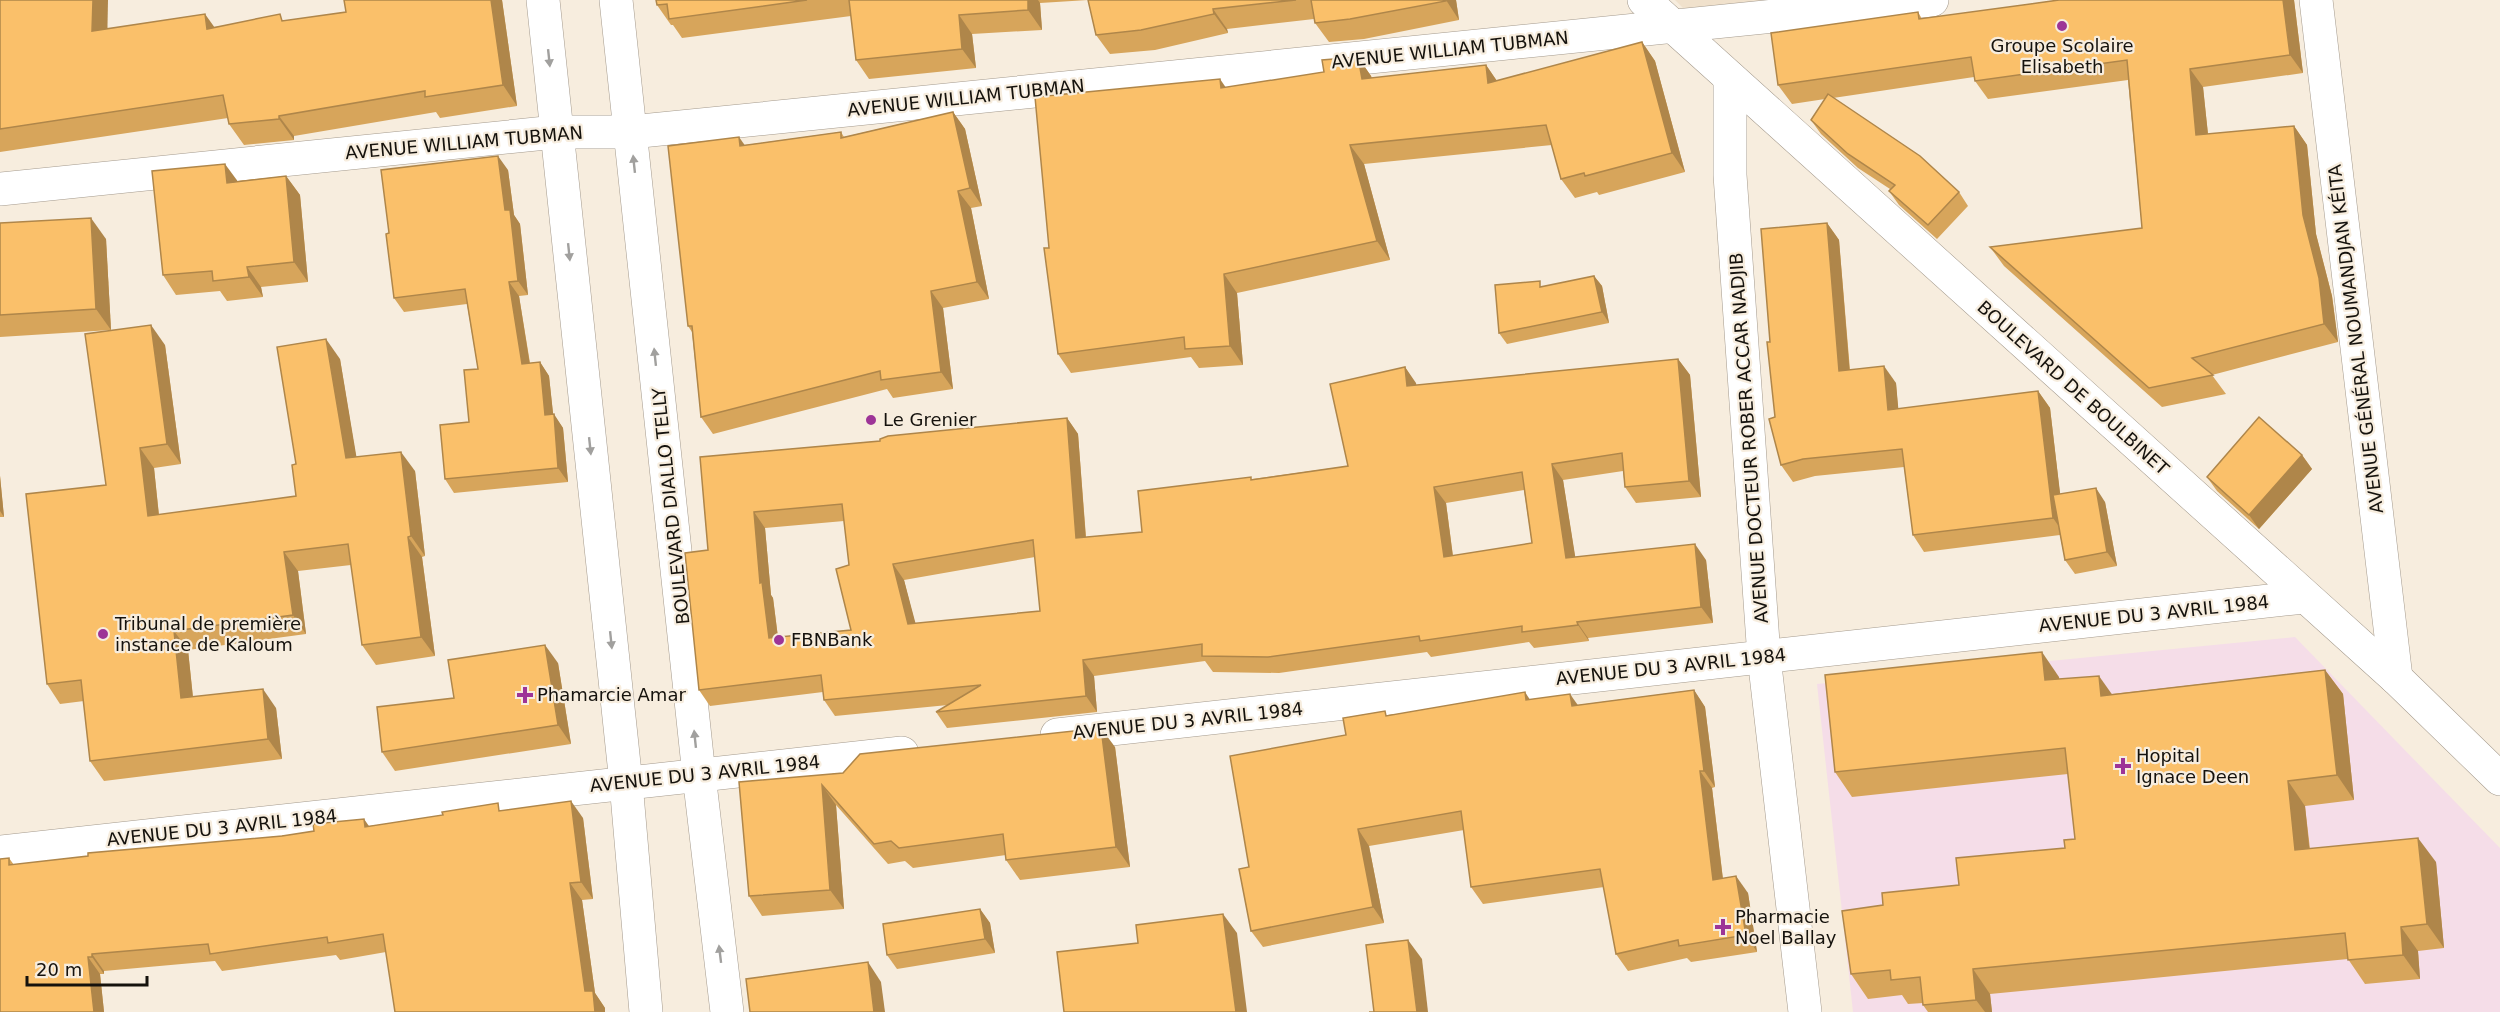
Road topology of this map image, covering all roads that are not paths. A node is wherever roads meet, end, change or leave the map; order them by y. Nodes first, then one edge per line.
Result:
1 (543, 0) edge
2 (616, 0) edge
3 (1644, 0) edge
4 (1932, 0) edge
5 (2316, 0) edge
6 (1674, 27) junction
7 (1730, 78) junction
8 (556, 132) junction
9 (631, 132) junction
10 (0, 189) edge
11 (2304, 597) junction
12 (1764, 657) junction
13 (2396, 678) junction
14 (1030, 738) edge
15 (936, 749) edge
16 (699, 775) junction
17 (2500, 779) edge
18 (626, 783) junction
19 (0, 852) edge
20 (646, 1012) edge
21 (727, 1012) edge
22 (1805, 1012) edge

1 -> 8 street
2 - 9 street, BOULEVARD DIALLO TELLY
3 - 6 street, BOULEVARD DE BOULBINET
4 - 6 street, AVENUE WILLIAM TUBMAN
5 - 13 street, AVENUE GÉNÉRAL NOUMANDJAN KÉITA
6 - 7 street, BOULEVARD DE BOULBINET
6 - 9 street, AVENUE WILLIAM TUBMAN
7 - 11 street, BOULEVARD DE BOULBINET
7 - 12 street, AVENUE DOCTEUR ROBER ACCAR NADJIB
8 - 9 street, AVENUE WILLIAM TUBMAN
8 - 10 street, AVENUE WILLIAM TUBMAN
8 -> 18 street
16 -> 9 street, BOULEVARD DIALLO TELLY
11 - 12 street, AVENUE DU 3 AVRIL 1984
11 - 13 street, BOULEVARD DE BOULBINET
12 - 14 street, AVENUE DU 3 AVRIL 1984
12 - 22 street, AVENUE DOCTEUR ROBER ACCAR NADJIB
13 - 17 street, BOULEVARD DE BOULBINET
15 - 16 street, AVENUE DU 3 AVRIL 1984
16 - 18 street, AVENUE DU 3 AVRIL 1984
21 -> 16 street, BOULEVARD DIALLO TELLY
18 - 19 street, AVENUE DU 3 AVRIL 1984
18 - 20 street

